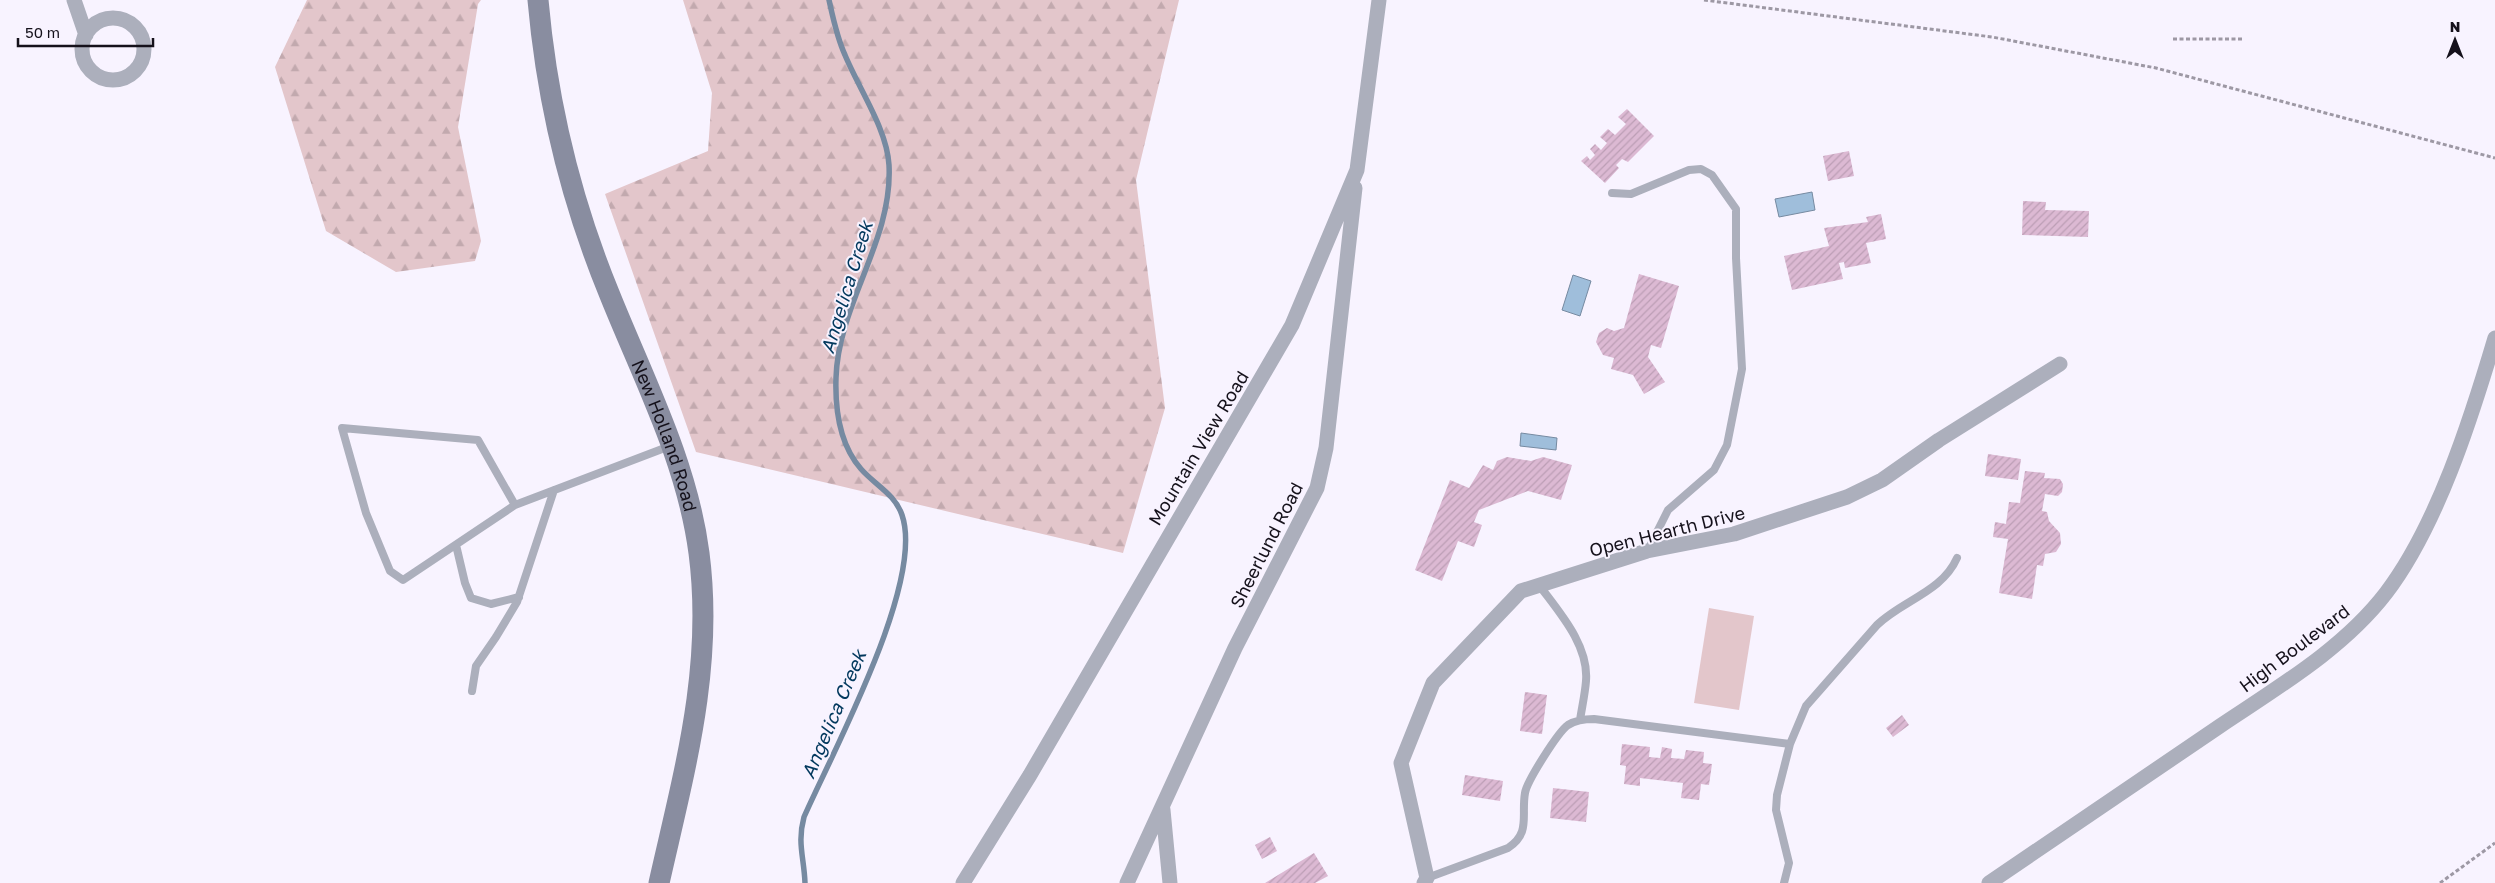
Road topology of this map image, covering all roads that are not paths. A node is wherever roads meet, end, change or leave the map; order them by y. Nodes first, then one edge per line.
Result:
1 (74, 0) edge
2 (538, 0) edge
3 (1379, 0) edge
4 (86, 35) junction
5 (1357, 170) junction
6 (1612, 193) dead end
7 (2495, 338) edge
8 (2060, 364) dead end
9 (672, 445) junction
10 (554, 490) junction
11 (515, 505) junction
12 (456, 545) junction
13 (1647, 551) junction
14 (1957, 558) dead end
15 (1540, 585) junction
16 (519, 597) junction
17 (472, 691) dead end
18 (1580, 720) junction
19 (1790, 744) junction
20 (1163, 808) junction
21 (1429, 881) edge
22 (659, 883) edge
23 (963, 883) edge
24 (1128, 883) edge
25 (1170, 883) edge
26 (1784, 883) edge
27 (1989, 883) edge

1 - 4 street
2 - 9 main road, New Holland Road
3 - 5 street, Mountain View Road
4 - 4 street
5 - 20 street, Sheerlund Road
5 - 23 street, Mountain View Road
6 - 13 lane
7 - 27 street, High Boulevard
8 - 13 street, Open Hearth Drive
9 - 10 lane
9 - 22 main road, New Holland Road
10 - 11 lane
10 - 16 lane
11 - 12 lane
11 - 12 lane
12 - 16 lane
13 - 15 street, Open Hearth Drive
14 - 19 lane
15 - 18 lane
15 - 21 street, Open Hearth Drive
16 - 17 lane
18 - 19 lane
18 - 21 lane
19 - 26 lane
20 - 24 street, Sheerlund Road
20 - 25 street

